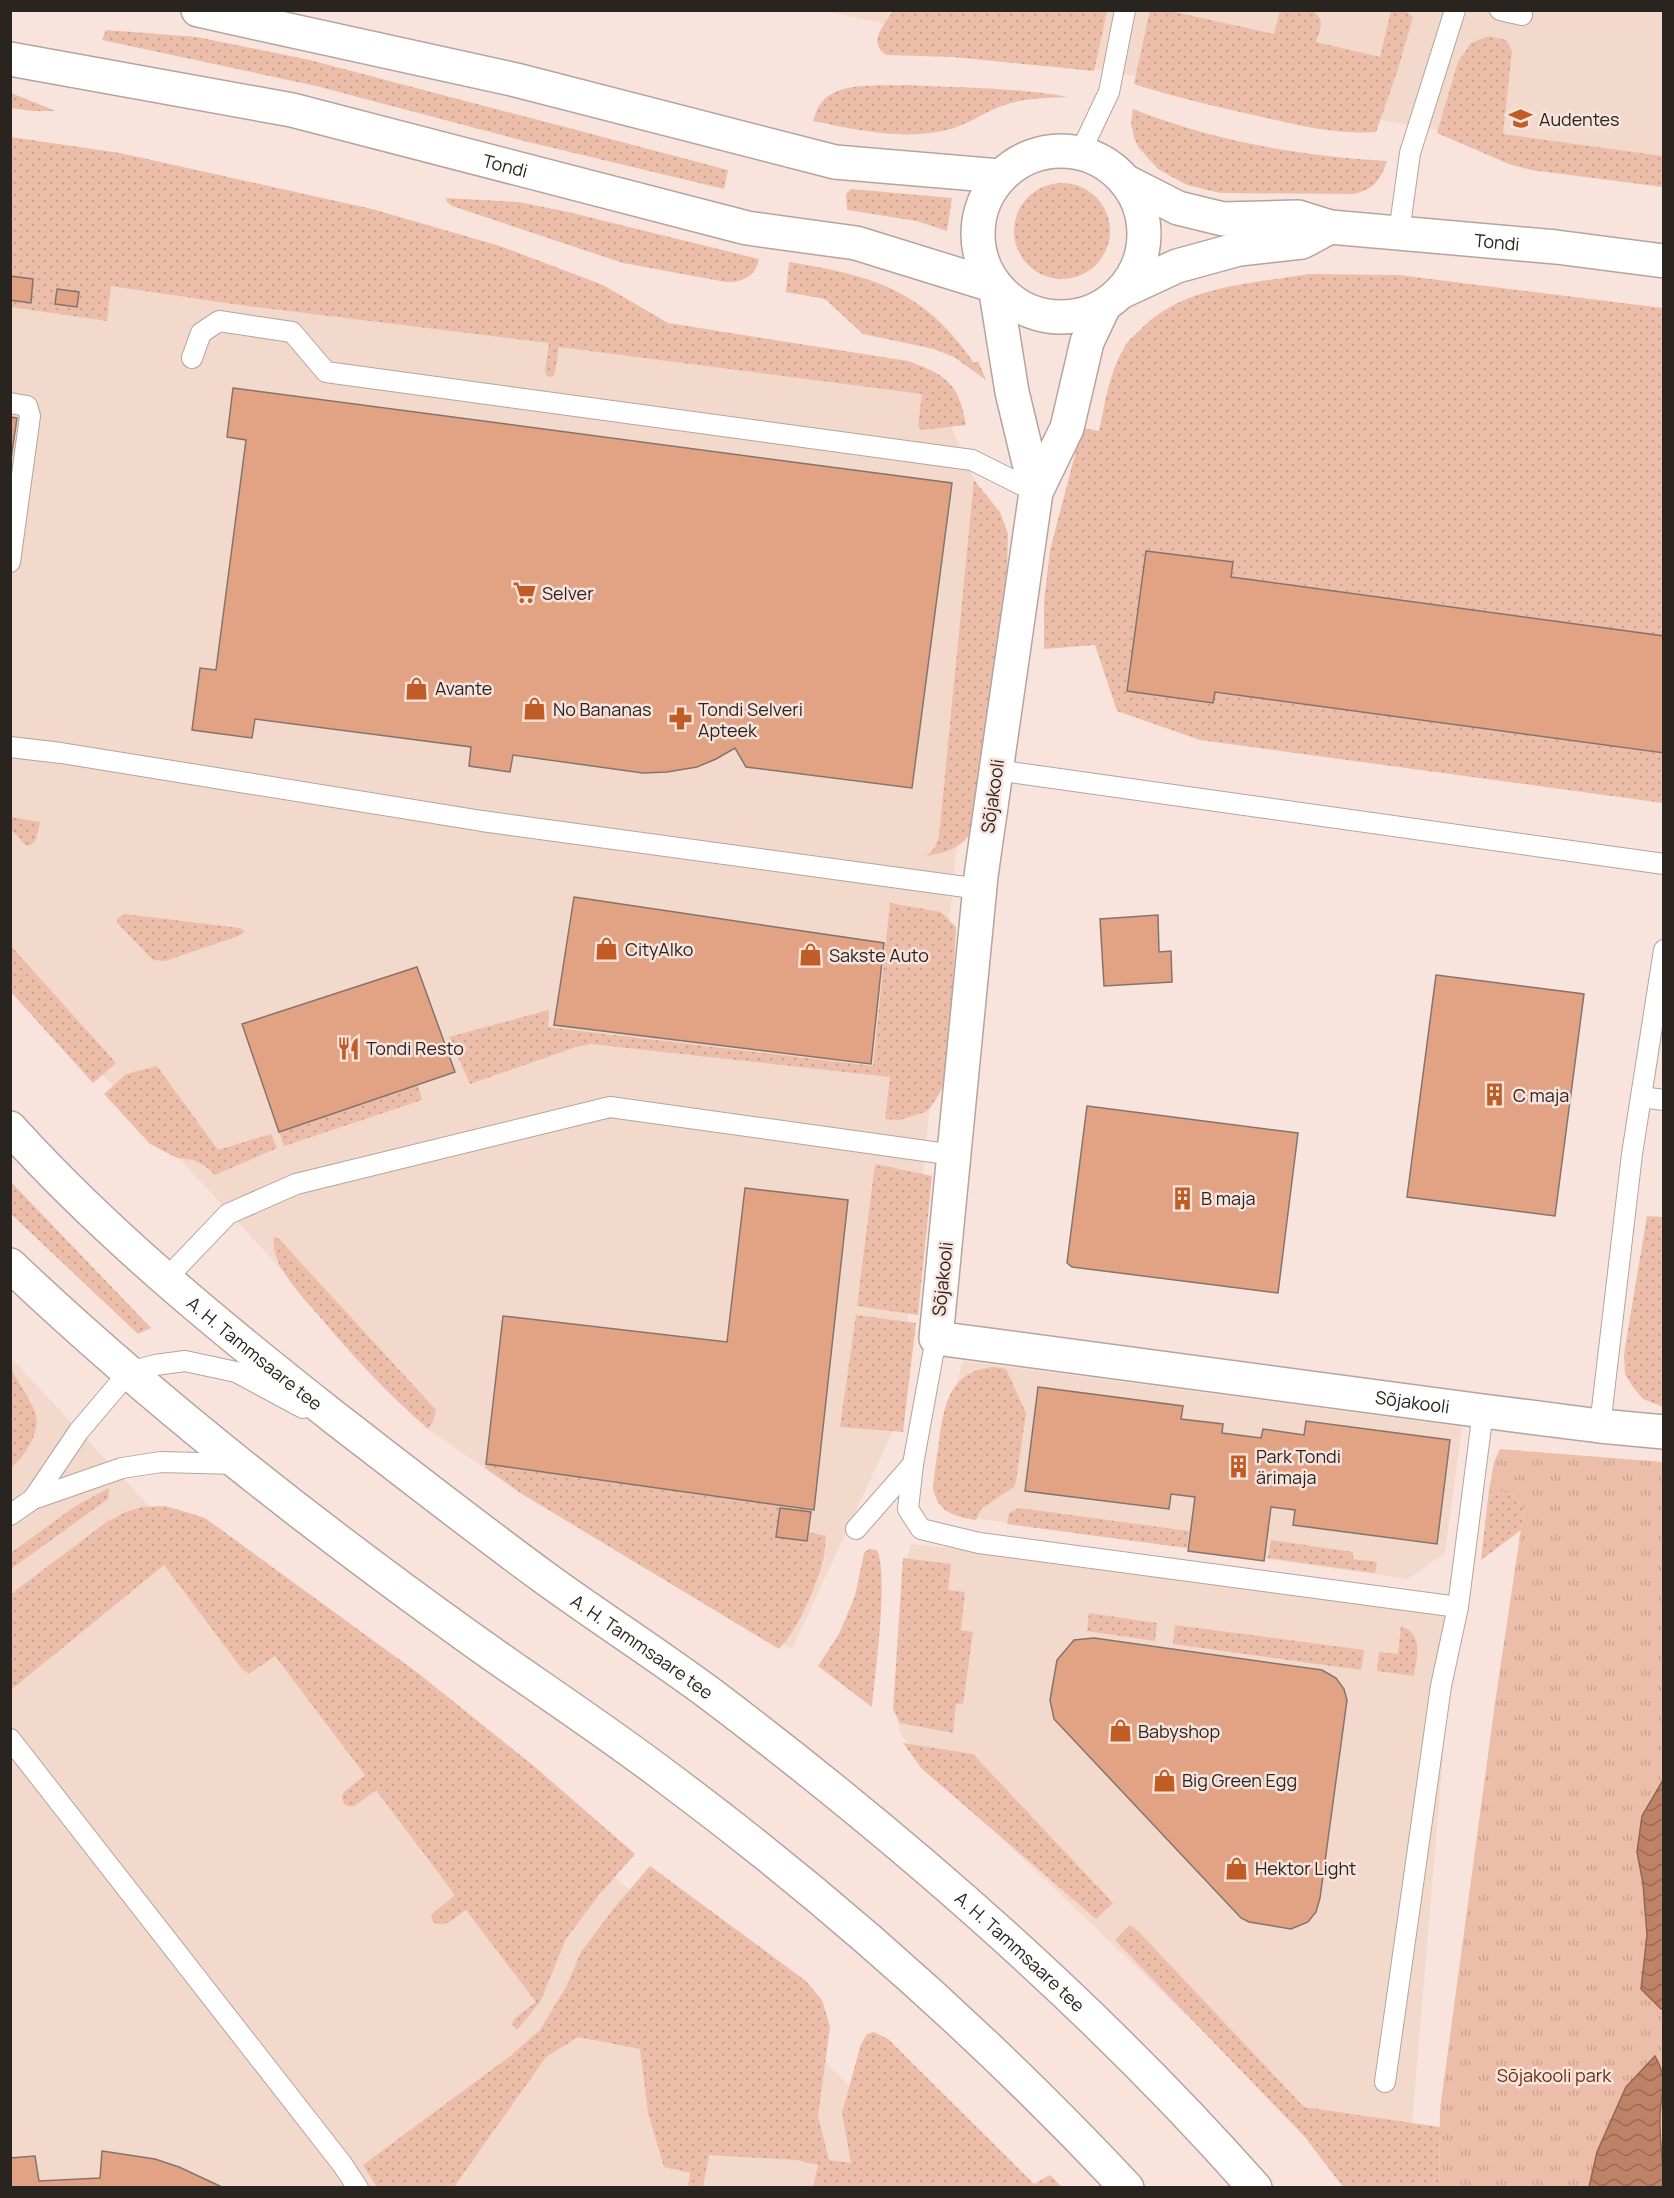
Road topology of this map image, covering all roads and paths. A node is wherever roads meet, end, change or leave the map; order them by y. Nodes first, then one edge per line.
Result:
1 (198, 10) edge
2 (1125, 10) edge
3 (1455, 10) edge
4 (1500, 10) edge
5 (1522, 15) dead end
6 (10, 59) edge
7 (1080, 153) junction
8 (1000, 176) junction
9 (1125, 181) junction
10 (1330, 227) junction
11 (1399, 233) junction
12 (1664, 261) edge
13 (995, 286) junction
14 (1112, 299) junction
15 (192, 358) dead end
16 (10, 404) edge
17 (1036, 492) junction
18 (10, 562) edge
19 (10, 747) edge
20 (996, 770) junction
21 (1664, 864) edge
22 (980, 890) junction
23 (1664, 950) edge
24 (1641, 1097) junction
25 (1664, 1100) edge
26 (10, 1128) edge
27 (954, 1155) junction
28 (10, 1265) edge
29 (165, 1280) junction
30 (936, 1338) junction
31 (129, 1372) junction
32 (1483, 1411) junction
33 (1600, 1426) junction
34 (1664, 1432) edge
35 (366, 1441) junction
36 (238, 1464) junction
37 (913, 1464) junction
38 (33, 1499) junction
39 (10, 1515) edge
40 (856, 1529) dead end
41 (1458, 1607) junction
42 (10, 1739) edge
43 (1385, 2082) dead end
44 (358, 2187) edge
45 (1127, 2187) edge
46 (1254, 2187) edge

1 - 8 street
2 - 7 lane
3 - 11 lane
4 - 5 lane
6 - 13 street, Tondi
7 - 8 street
7 - 9 street
8 - 13 street
9 - 10 street, Tondi
9 - 14 street
10 - 11 street, Tondi
10 - 14 street
11 - 12 street, Tondi
13 - 14 street
13 - 17 street, Sõjakooli
14 - 17 street, Sõjakooli
15 - 17 lane
16 - 18 lane
17 - 20 street, Sõjakooli
19 - 22 lane
20 - 21 lane
20 - 22 street, Sõjakooli
22 - 27 street, Sõjakooli
23 - 24 lane
24 - 25 lane
24 - 33 lane
26 - 29 street, A. H. Tammsaare tee
27 - 29 lane
27 - 30 street, Sõjakooli
28 - 31 street
29 - 35 street, A. H. Tammsaare tee
30 - 32 street, Sõjakooli
30 - 37 lane
31 - 35 lane
31 - 36 street
31 - 38 lane
32 - 33 street, Sõjakooli
32 - 41 lane
33 - 34 street, Sõjakooli
35 - 46 street, A. H. Tammsaare tee
36 - 38 lane
36 - 45 street
37 - 40 lane
37 - 41 lane
38 - 39 lane
41 - 43 lane
42 - 44 lane

